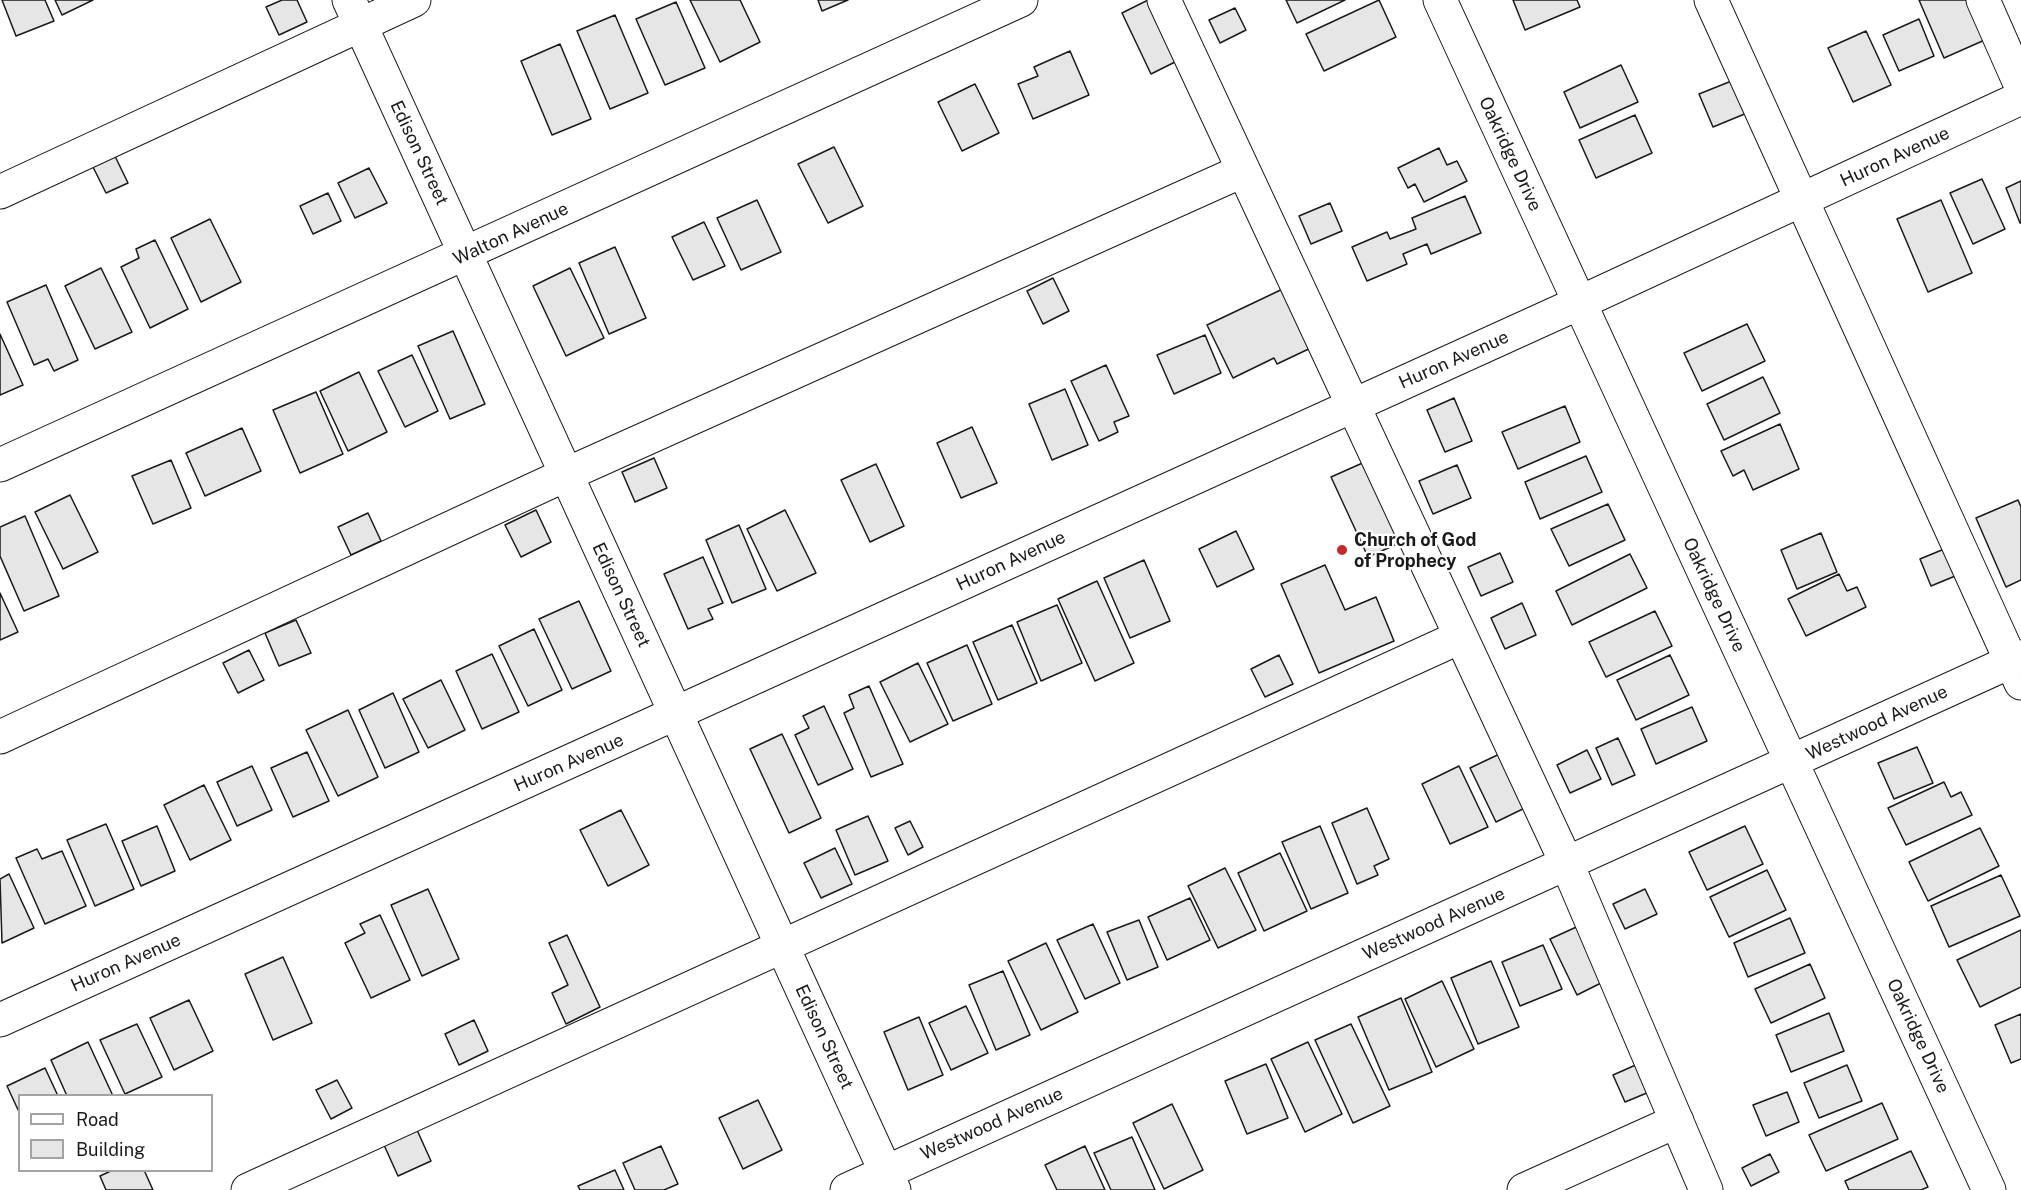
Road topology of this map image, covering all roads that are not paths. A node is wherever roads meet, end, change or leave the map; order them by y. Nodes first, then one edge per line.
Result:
1 (414, 0) edge
2 (1021, 0) edge
3 (1164, 0) edge
4 (1440, 0) edge
5 (1711, 0) edge
6 (1983, 0) edge
7 (355, 12) edge
8 (2021, 86) edge
9 (2021, 98) edge
10 (1242, 171) junction
11 (0, 192) edge
12 (1802, 200) junction
13 (466, 255) junction
14 (1579, 303) junction
15 (1351, 406) junction
16 (0, 465) edge
17 (565, 475) junction
18 (1460, 637) junction
19 (2018, 667) edge
20 (676, 714) junction
21 (0, 737) edge
22 (1792, 762) junction
23 (1567, 864) junction
24 (782, 948) junction
25 (0, 1020) edge
26 (1677, 1121) junction
27 (890, 1181) edge
28 (248, 1190) edge
29 (847, 1190) edge
30 (1524, 1190) edge
31 (1706, 1190) edge
32 (1989, 1190) edge

1 - 7 street
2 - 13 street, Walton Avenue
3 - 10 street
4 - 14 street, Oakridge Drive
5 - 12 street
6 - 8 street
7 - 11 street
7 - 13 street, Edison Street
9 - 12 street, Huron Avenue
10 - 15 street
10 - 17 street
12 - 14 street, Huron Avenue
12 - 19 street
13 - 16 street, Walton Avenue
13 - 17 street, Edison Street
14 - 15 street, Huron Avenue
14 - 22 street, Oakridge Drive
15 - 18 street
15 - 20 street, Huron Avenue
17 - 20 street, Edison Street
17 - 21 street
18 - 23 street
18 - 24 street
19 - 22 street, Westwood Avenue
20 - 24 street, Edison Street
20 - 25 street, Huron Avenue
22 - 23 street, Westwood Avenue
22 - 32 street, Oakridge Drive
23 - 26 street
23 - 27 street, Westwood Avenue
24 - 27 street, Edison Street
24 - 28 street
26 - 30 street
26 - 31 street
27 - 29 street, Westwood Avenue

